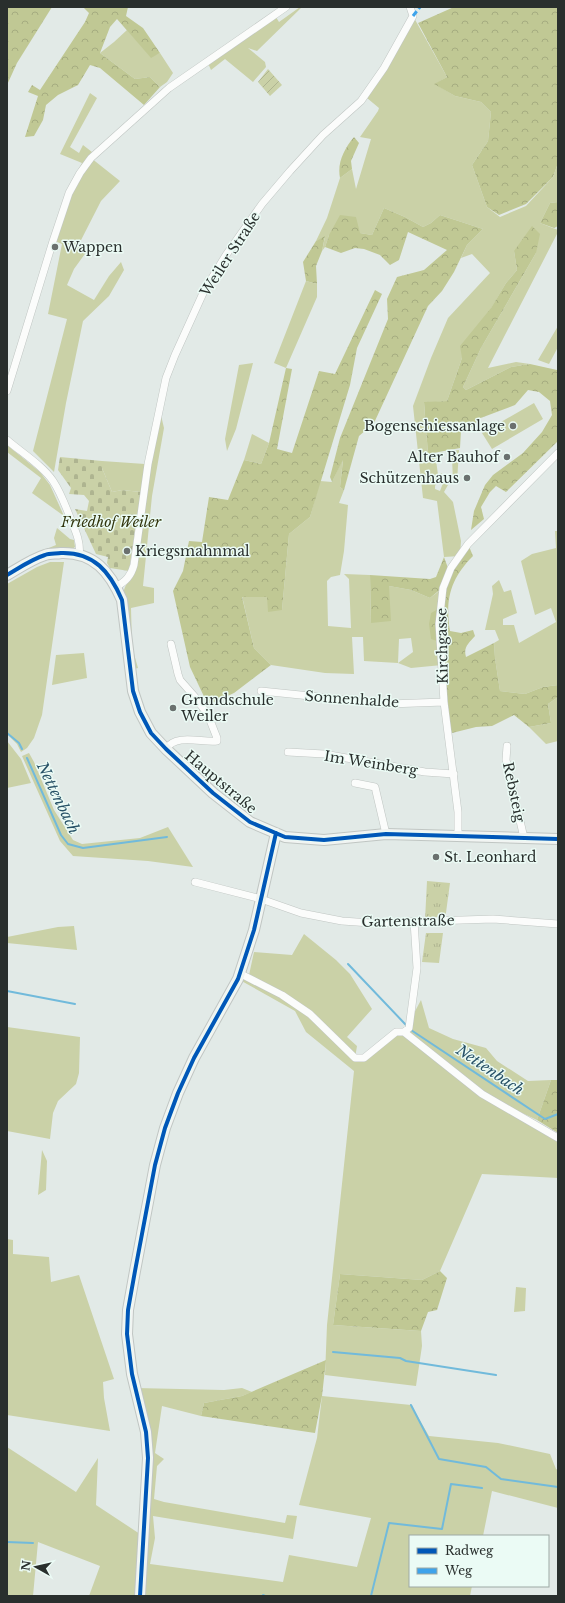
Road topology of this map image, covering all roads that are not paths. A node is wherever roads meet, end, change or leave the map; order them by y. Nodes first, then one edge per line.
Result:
1 (286, 7) edge
2 (410, 7) edge
3 (7, 391) edge
4 (7, 440) edge
5 (558, 453) edge
6 (80, 556) junction
7 (7, 575) edge
8 (116, 587) junction
9 (171, 644) dead end
10 (261, 691) dead end
11 (444, 702) junction
12 (507, 746) dead end
13 (166, 749) junction
14 (288, 752) dead end
15 (454, 774) junction
16 (355, 783) dead end
17 (276, 833) junction
18 (386, 834) junction
19 (458, 835) junction
20 (524, 838) junction
21 (558, 838) edge
22 (195, 882) dead end
23 (261, 899) junction
24 (414, 921) junction
25 (558, 924) edge
26 (239, 973) junction
27 (404, 1032) junction
28 (558, 1138) edge
29 (140, 1596) edge

1 - 3 street
2 - 8 street, Weiler Straße
4 - 6 street
5 - 11 street, Kirchgasse
6 - 7 street, Hauptstraße
6 - 8 street, Hauptstraße
8 - 13 street, Hauptstraße
9 - 13 street
10 - 11 street, Sonnenhalde
11 - 15 street, Kirchgasse
12 - 20 street, Rebsteig
13 - 17 street, Hauptstraße
14 - 15 street, Im Weinberg
15 - 19 street, Kirchgasse
16 - 18 street
17 - 18 street, Hauptstraße
17 - 23 street
18 - 19 street, Hauptstraße
19 - 20 street, Hauptstraße
20 - 21 street, Hauptstraße
22 - 23 street, Gartenstraße
23 - 24 street, Gartenstraße
23 - 26 street
24 - 25 street, Gartenstraße
24 - 27 street
26 - 27 street
26 - 29 street
27 - 28 street

